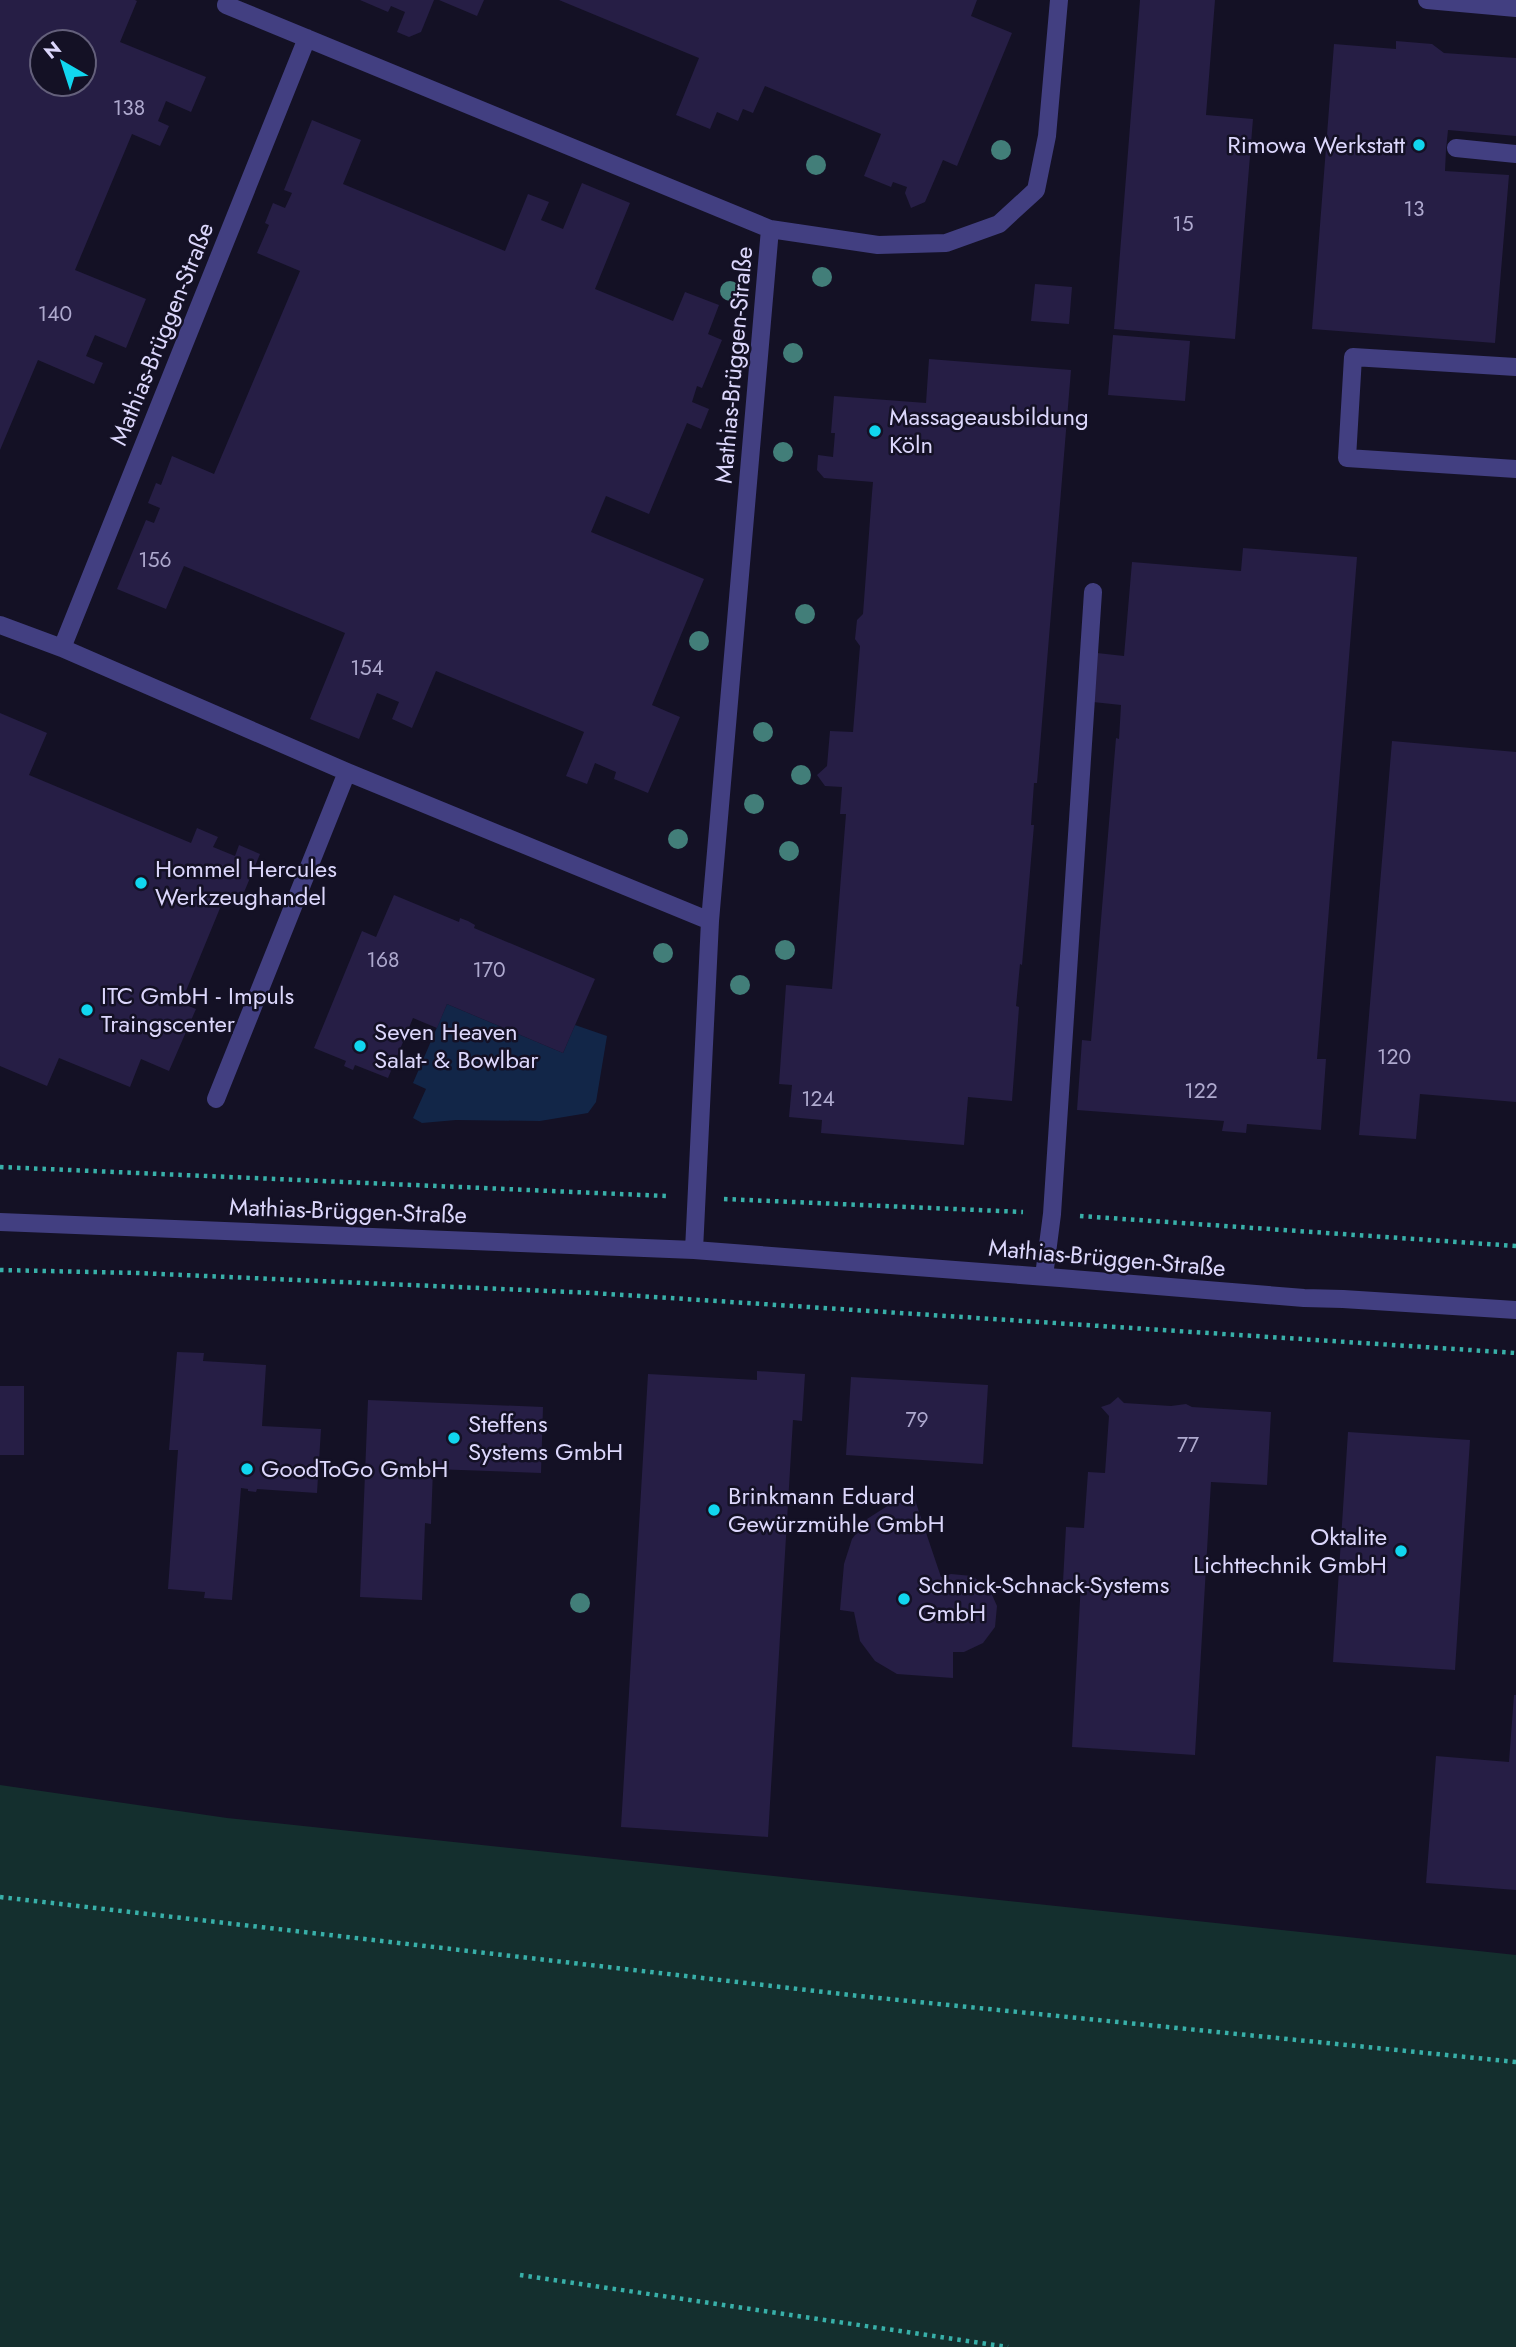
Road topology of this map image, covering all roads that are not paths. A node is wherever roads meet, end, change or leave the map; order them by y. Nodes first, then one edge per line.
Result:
1 (1059, 0) edge
2 (1427, 0) edge
3 (226, 5) dead end
4 (1516, 8) edge
5 (307, 38) junction
6 (1457, 148) dead end
7 (1516, 154) edge
8 (770, 229) junction
9 (1516, 367) edge
10 (1516, 469) edge
11 (1093, 592) dead end
12 (0, 625) edge
13 (62, 648) junction
14 (346, 772) junction
15 (710, 921) junction
16 (216, 1099) dead end
17 (0, 1222) edge
18 (694, 1251) junction
19 (1044, 1276) junction
20 (1516, 1310) edge

1 - 8 street
2 - 4 street
3 - 5 street, Mathias-Brüggen-Straße
5 - 8 street, Mathias-Brüggen-Straße
5 - 13 street, Mathias-Brüggen-Straße
6 - 7 street
8 - 15 street, Mathias-Brüggen-Straße
9 - 10 street
11 - 19 street
12 - 13 street
13 - 14 street
14 - 15 street
14 - 16 street
15 - 18 street, Mathias-Brüggen-Straße
17 - 18 street, Mathias-Brüggen-Straße
18 - 19 street, Mathias-Brüggen-Straße
19 - 20 street, Mathias-Brüggen-Straße

